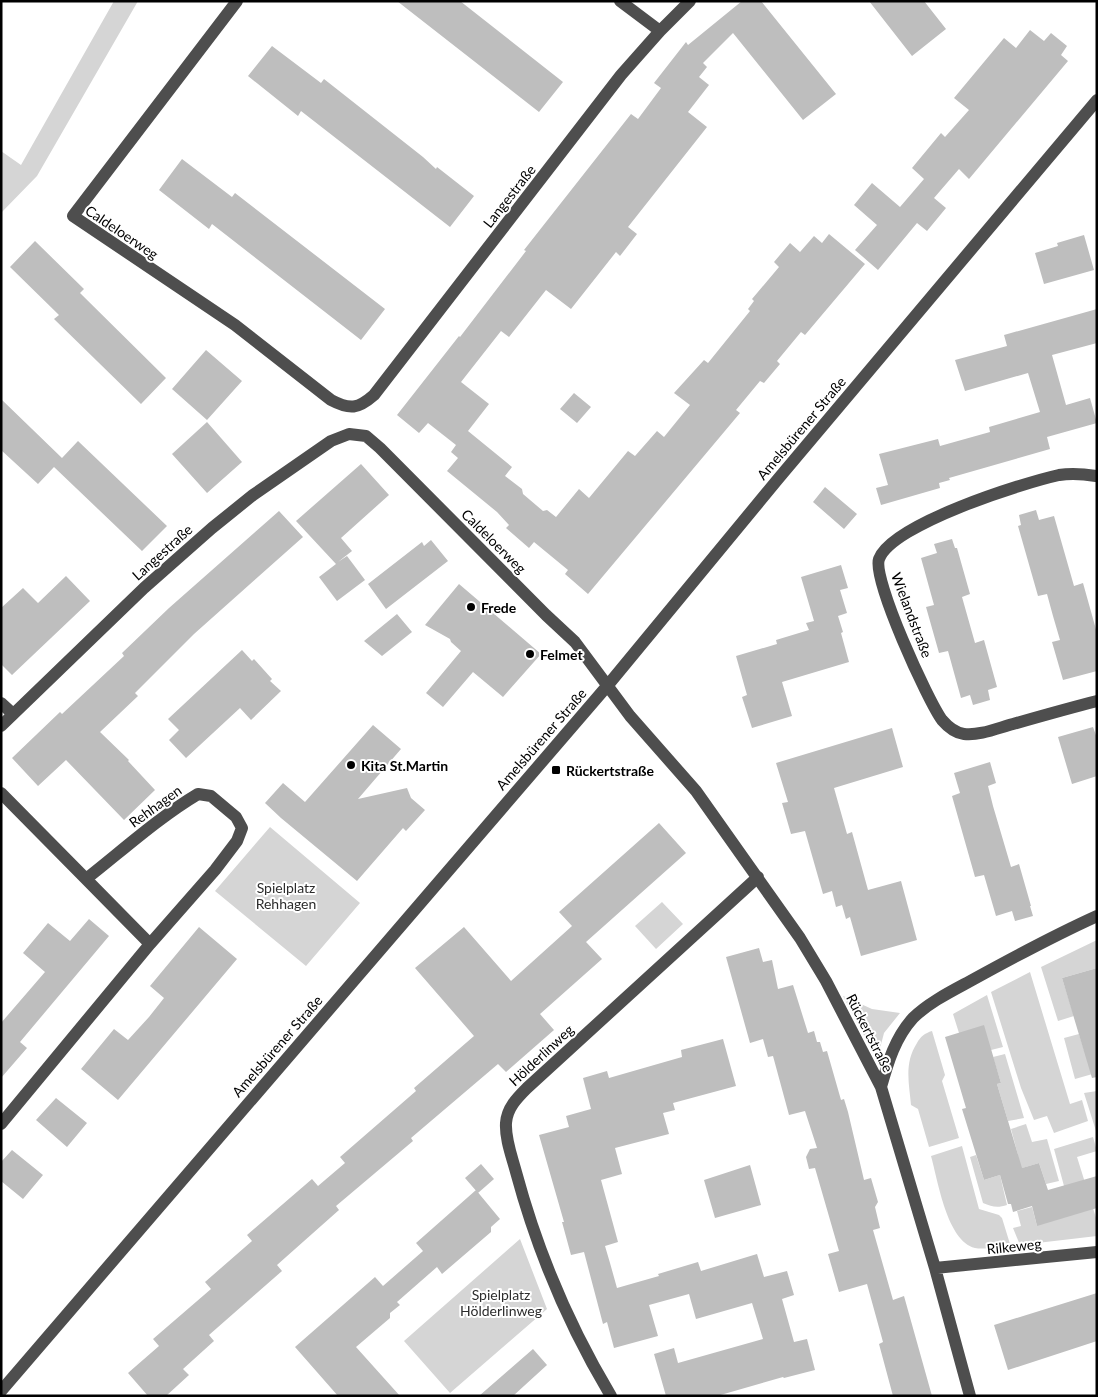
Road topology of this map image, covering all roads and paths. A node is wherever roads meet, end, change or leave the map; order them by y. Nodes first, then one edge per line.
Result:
1 (237, 1) edge
2 (620, 1) edge
3 (690, 1) edge
4 (660, 31) junction
5 (1097, 100) edge
6 (353, 408) joint
7 (349, 434) joint
8 (1097, 476) edge
9 (608, 685) junction
10 (1097, 701) edge
11 (1, 703) edge
12 (13, 714) junction
13 (1, 726) edge
14 (1, 794) edge
15 (758, 878) junction
16 (86, 879) junction
17 (1097, 916) edge
18 (150, 944) junction
19 (881, 1087) junction
20 (1, 1124) edge
21 (1097, 1252) edge
22 (935, 1268) junction
23 (1, 1391) edge
24 (611, 1396) edge
25 (970, 1396) edge

1 - 6 street, Caldeloerweg
2 - 4 street
3 - 4 street, Langestraße
4 - 6 street, Langestraße
5 - 9 street, Amelsbürener Straße
7 - 9 street, Caldeloerweg
7 - 12 street, Langestraße
8 - 10 street, Wielandstraße
9 - 15 street, Rückertstraße
9 - 23 street, Amelsbürener Straße
11 - 12 street
12 - 13 street, Langestraße
14 - 16 street
15 - 19 street, Rückertstraße
15 - 24 street, Hölderlinweg
16 - 18 street
16 - 18 street, Rehhagen
17 - 19 street
18 - 20 street, Rehhagen
19 - 22 street, Rückertstraße
21 - 22 street, Rilkeweg
22 - 25 street, Rückertstraße

